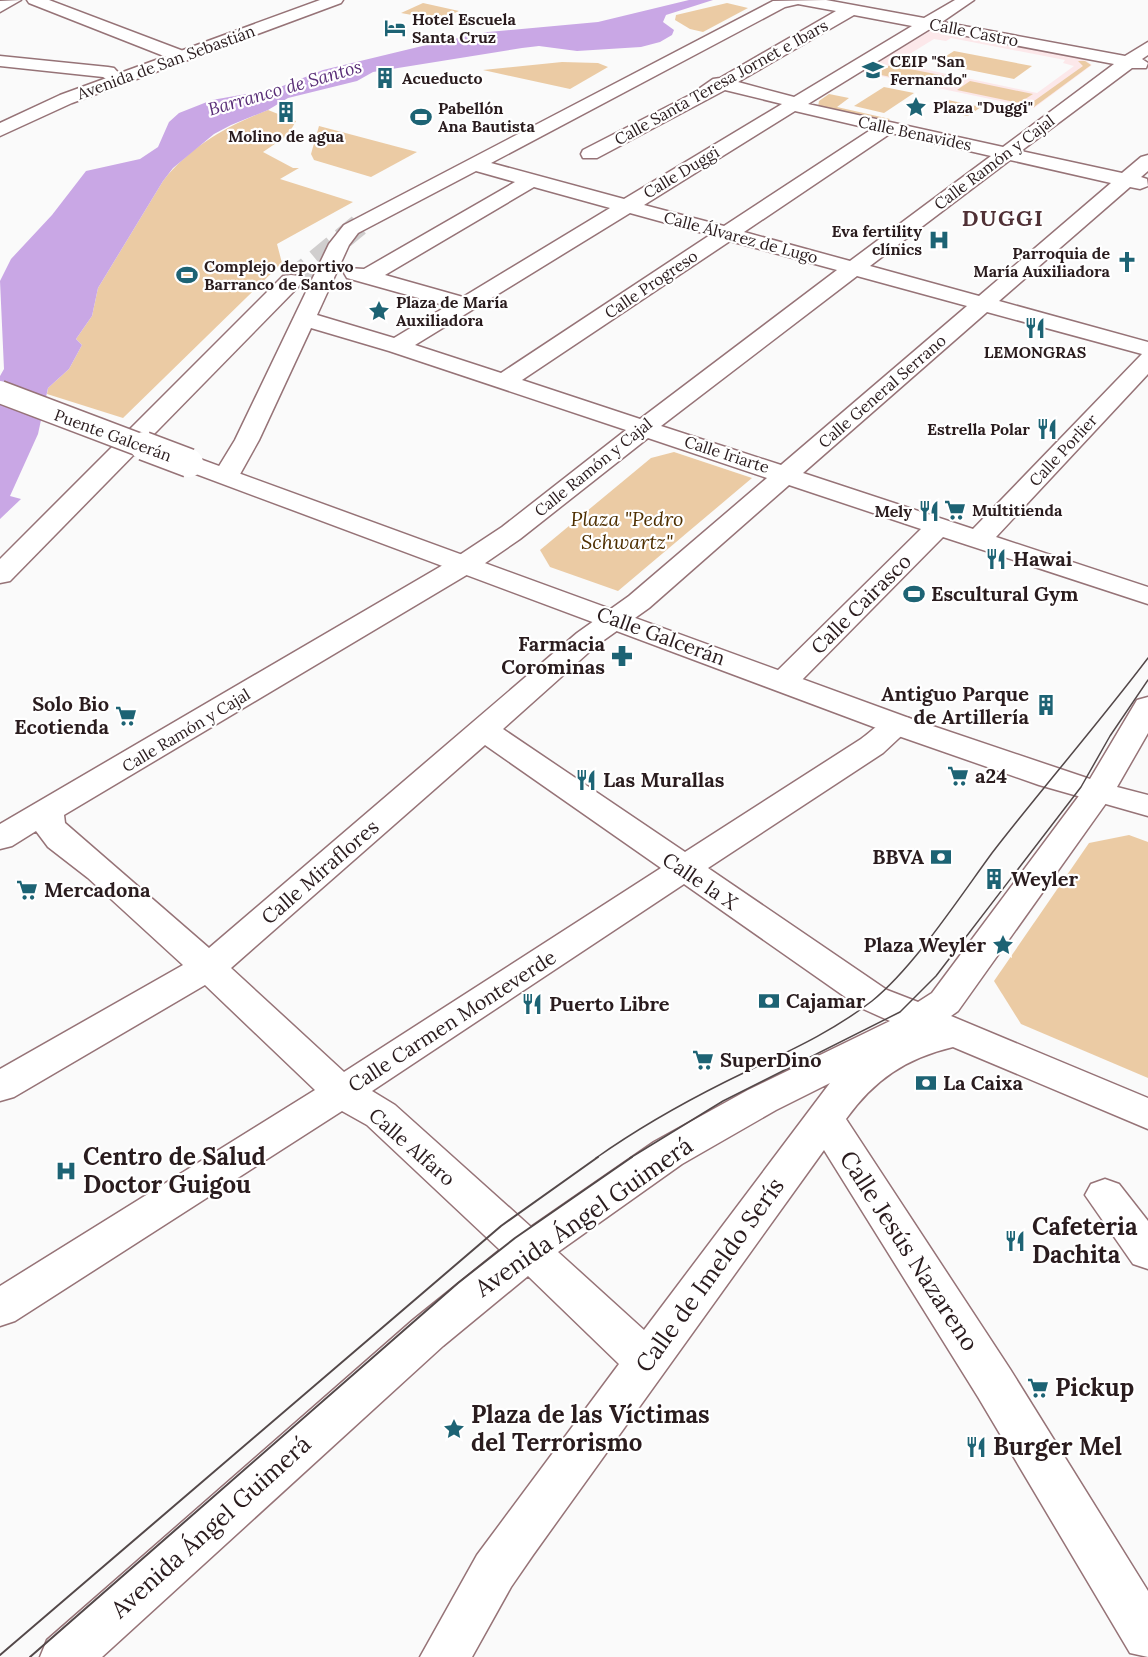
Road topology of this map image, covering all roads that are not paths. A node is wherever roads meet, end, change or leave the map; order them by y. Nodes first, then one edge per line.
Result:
1 (13, 0) edge
2 (35, 0) edge
3 (335, 0) edge
4 (795, 0) edge
5 (801, 0) edge
6 (966, 0) edge
7 (0, 8) edge
8 (852, 9) junction
9 (928, 24) junction
10 (119, 34) junction
11 (1148, 47) edge
12 (180, 56) junction
13 (0, 62) edge
14 (1128, 62) junction
15 (1148, 66) edge
16 (115, 67) junction
17 (642, 77) junction
18 (663, 81) dead end
19 (684, 85) dead end
20 (712, 88) junction
21 (788, 108) junction
22 (888, 127) junction
23 (0, 130) edge
24 (1006, 153) junction
25 (590, 154) dead end
26 (1148, 160) edge
27 (473, 164) junction
28 (532, 180) junction
29 (1126, 180) junction
30 (1148, 184) edge
31 (626, 206) junction
32 (727, 234) junction
33 (331, 265) junction
34 (854, 268) junction
35 (367, 276) junction
36 (291, 281) tunnel mouth
37 (982, 303) junction
38 (464, 304) junction
39 (304, 321) junction
40 (397, 345) junction
41 (1148, 349) edge
42 (1148, 360) edge
43 (505, 381) junction
44 (0, 392) edge
45 (643, 426) junction
46 (787, 474) junction
47 (226, 476) junction
48 (938, 527) junction
49 (978, 540) junction
50 (465, 564) junction
51 (0, 574) edge
52 (1148, 596) edge
53 (613, 618) junction
54 (783, 682) junction
55 (1148, 706) edge
56 (898, 725) junction
57 (484, 730) junction
58 (1098, 792) junction
59 (1148, 807) edge
60 (47, 813) junction
61 (2, 837) edge
62 (684, 870) junction
63 (208, 966) junction
64 (941, 1026) junction
65 (0, 1087) edge
66 (342, 1092) junction
67 (1148, 1114) edge
68 (825, 1119) junction
69 (1105, 1195) dead end
70 (528, 1251) junction
71 (1148, 1252) edge
72 (0, 1308) edge
73 (644, 1363) junction
74 (1148, 1636) edge
75 (450, 1655) edge
76 (65, 1657) edge

1 - 7 street
2 - 10 street
3 - 12 street, Avenida de San Sebastián
4 - 17 street
5 - 8 street, Calle Castro
6 - 9 street, Calle Duggi
8 - 9 street, Calle Castro
8 - 20 street, Calle Santa Teresa Jornet e Ibars
9 - 14 street, Calle Castro
9 - 21 street, Calle Duggi
10 - 12 street
10 - 16 street
11 - 14 street, Calle Ramón y Cajal
12 - 16 street, Avenida de San Sebastián
13 - 16 street
14 - 15 street, Calle Castro
14 - 24 street, Calle Ramón y Cajal
16 - 23 street, Avenida de San Sebastián
17 - 18 street
17 - 27 street
19 - 20 street, Calle Benavides
20 - 21 street, Calle Benavides
20 - 25 street, Calle Santa Teresa Jornet e Ibars
21 - 22 street, Calle Benavides
21 - 31 street, Calle Duggi
22 - 24 street, Calle Benavides
22 - 32 street, Calle Progreso
24 - 29 street, Calle Benavides
24 - 34 street, Calle Ramón y Cajal
26 - 29 street, Calle General Serrano
27 - 28 street, Calle Álvarez de Lugo
27 - 33 street
28 - 31 street, Calle Álvarez de Lugo
28 - 35 street
29 - 30 street, Calle Benavides
29 - 37 street, Calle General Serrano
31 - 32 street, Calle Álvarez de Lugo
31 - 38 street, Calle Duggi
32 - 34 street, Calle Álvarez de Lugo
32 - 43 street, Calle Progreso
33 - 35 street
33 - 39 street
34 - 37 street, Calle Álvarez de Lugo
34 - 45 street, Calle Ramón y Cajal
35 - 38 street
36 - 51 street
37 - 41 street, Calle Álvarez de Lugo
37 - 46 street, Calle General Serrano
38 - 40 street, Calle Duggi
39 - 40 street, Calle Iriarte
39 - 47 street
40 - 43 street, Calle Iriarte
42 - 49 street, Calle Porlier
43 - 45 street, Calle Iriarte
44 - 47 street, Puente Galcerán, bridge
45 - 46 street, Calle Iriarte
45 - 50 street, Calle Ramón y Cajal
46 - 48 street, Calle Iriarte
46 - 53 street, Calle General Serrano
47 - 50 street, Calle Galcerán
48 - 49 street, Calle Iriarte
48 - 54 street, Calle Cairasco
49 - 52 street, Calle Iriarte
50 - 53 street, Calle Galcerán
50 - 60 street, Calle Ramón y Cajal
53 - 54 street, Calle Galcerán
53 - 57 street, Calle Miraflores
54 - 56 street, Calle Galcerán
55 - 58 street, Avenida Ángel Guimerá
56 - 58 street, Calle Galcerán
56 - 62 street, Calle Carmen Monteverde
57 - 62 street, Calle la X
57 - 63 street, Calle Miraflores
58 - 59 street, Calle Galcerán
58 - 64 street, Avenida Ángel Guimerá
60 - 61 street, Calle Ramón y Cajal
60 - 63 street, Calle Alfaro
62 - 64 street, Calle la X
62 - 66 street, Calle Carmen Monteverde
63 - 65 street, Calle Miraflores
63 - 66 street, Calle Alfaro
64 - 67 street
64 - 68 street, Calle de Imeldo Serís
64 - 70 street, Avenida Ángel Guimerá
66 - 70 street, Calle Alfaro
66 - 72 street, Calle Carmen Monteverde
68 - 73 street, Calle de Imeldo Serís
68 - 74 street, Calle Jesús Nazareno
69 - 71 street
70 - 73 street, Calle Alfaro
70 - 76 street, Avenida Ángel Guimerá
73 - 75 street, Calle de Imeldo Serís

